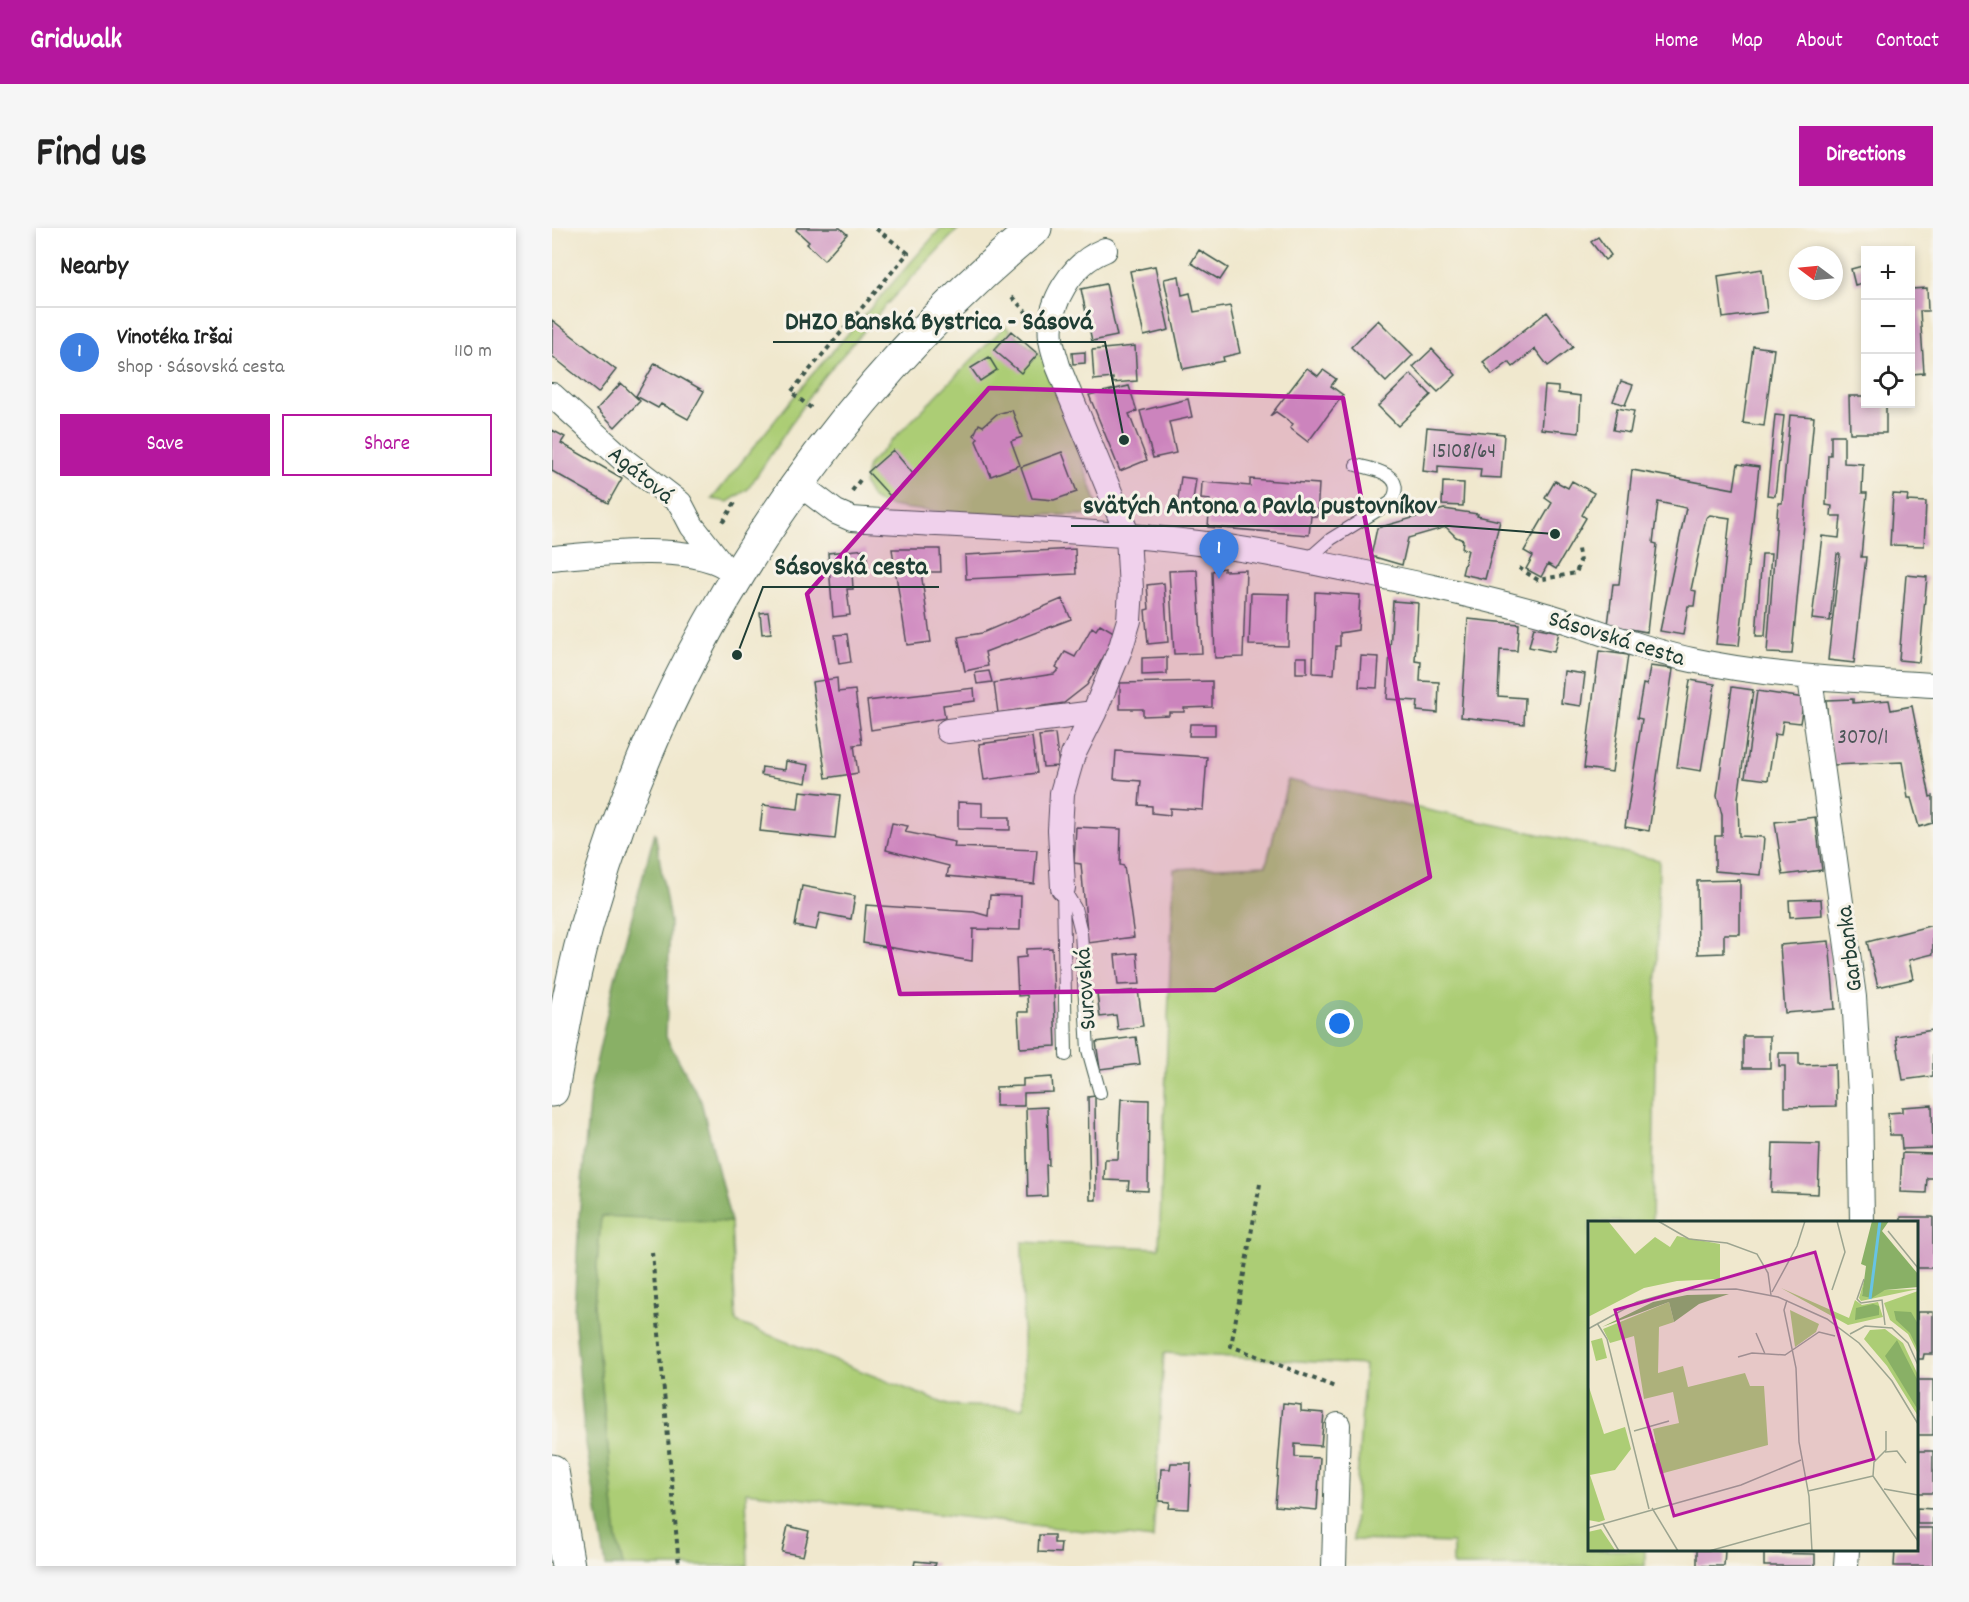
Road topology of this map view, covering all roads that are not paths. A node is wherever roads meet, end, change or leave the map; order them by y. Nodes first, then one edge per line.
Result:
1 (1035, 228) edge
2 (1105, 250) dead end
3 (552, 395) edge
4 (1356, 465) dead end
5 (799, 484) junction
6 (1128, 536) junction
7 (552, 558) edge
8 (1305, 561) junction
9 (730, 569) junction
10 (1810, 678) junction
11 (1933, 685) edge
12 (1094, 713) junction
13 (948, 731) dead end
14 (1063, 888) junction
15 (1066, 1054) dead end
16 (552, 1090) edge
17 (1100, 1093) dead end
18 (1863, 1221) edge
19 (1338, 1425) dead end
20 (552, 1471) edge
21 (1847, 1551) edge
22 (568, 1566) edge
23 (1334, 1566) edge
24 (1846, 1566) edge

1 - 5 street
2 - 6 street, Surovská
3 - 9 street, Agátová
4 - 8 lane
5 - 6 street, Sásovská cesta
5 - 9 street
6 - 8 street, Sásovská cesta
6 - 12 street, Surovská
7 - 9 street
8 - 10 street, Sásovská cesta
9 - 16 street
10 - 11 street, Sásovská cesta
10 - 18 street, Garbanka
12 - 13 street
12 - 14 street, Surovská
14 - 15 lane, Surovská
14 - 17 lane, Surovská
19 - 23 street
20 - 22 street
21 - 24 street

